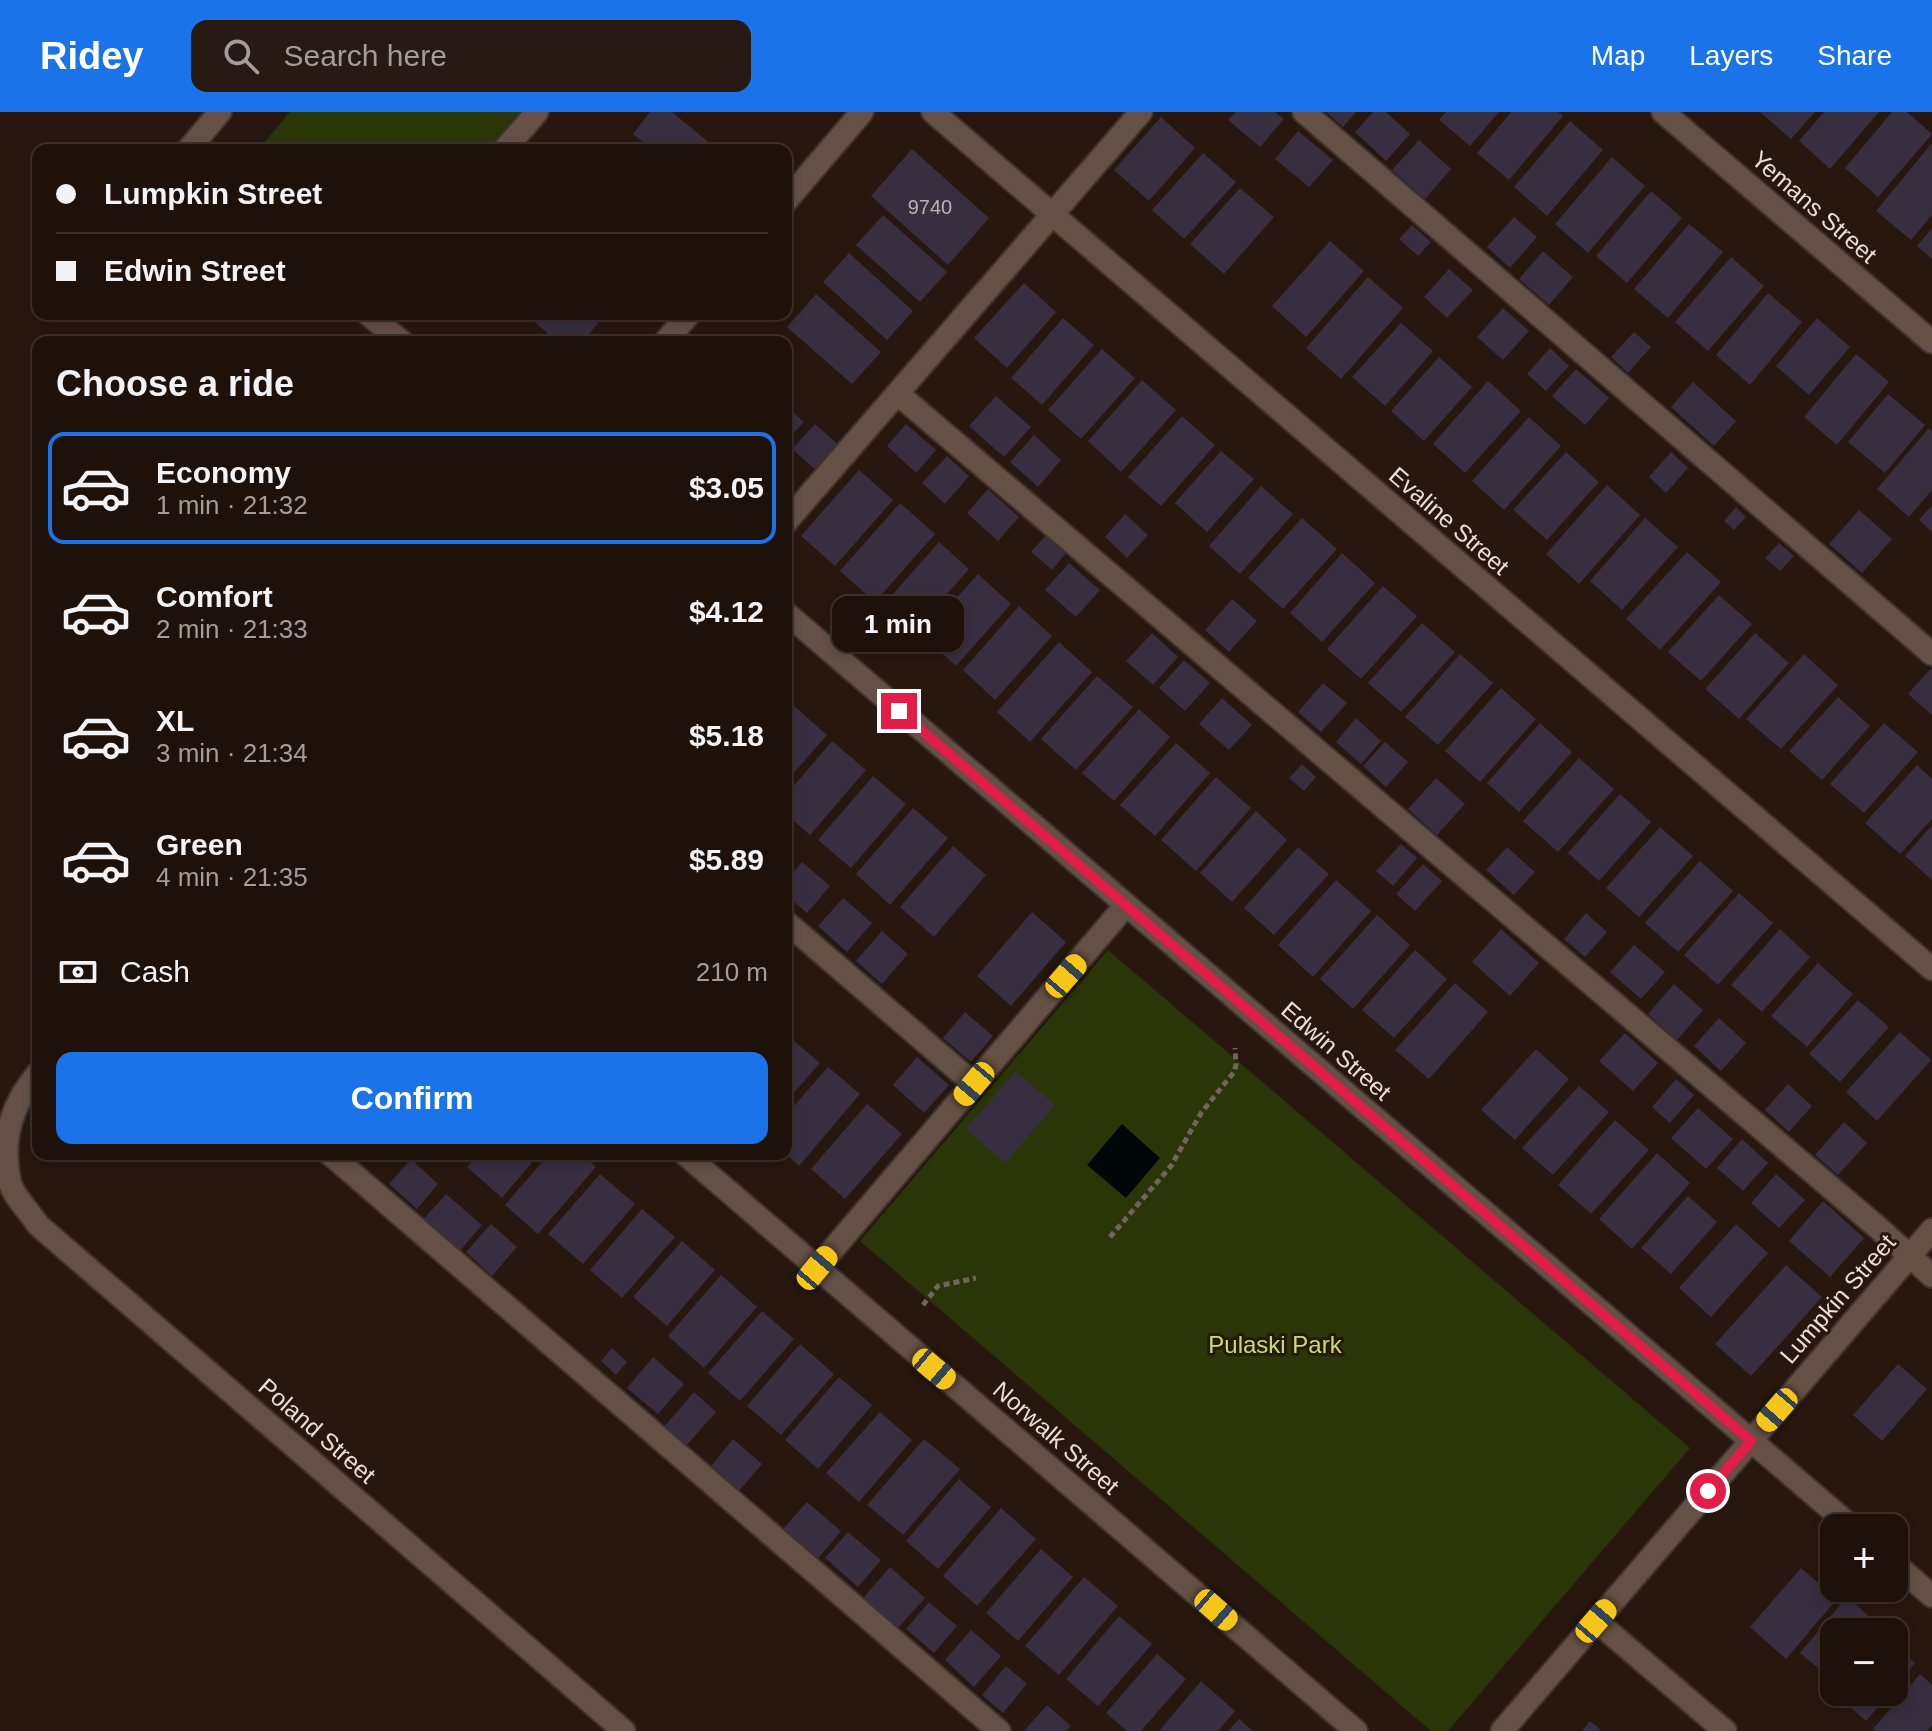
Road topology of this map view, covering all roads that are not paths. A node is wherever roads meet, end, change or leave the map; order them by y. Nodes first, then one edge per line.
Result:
1 (220, 112) edge
2 (537, 112) edge
3 (862, 112) edge
4 (933, 112) edge
5 (1141, 112) edge
6 (1304, 112) edge
7 (1663, 112) edge
8 (193, 144) edge
9 (509, 144) edge
10 (792, 194) edge
11 (1053, 215) junction
12 (375, 320) edge
13 (684, 320) edge
14 (395, 336) edge
15 (670, 336) edge
16 (1932, 342) edge
17 (898, 394) junction
18 (792, 515) edge
19 (792, 618) edge
20 (1932, 654) edge
21 (1126, 905) junction
22 (792, 927) edge
23 (1932, 969) edge
24 (32, 1080) edge
25 (974, 1084) junction
26 (4, 1158) edge
27 (337, 1160) edge
28 (692, 1160) edge
29 (1932, 1230) edge
30 (1910, 1255) junction
31 (817, 1268) junction
32 (1932, 1276) edge
33 (1751, 1441) junction
34 (1837, 1514) edge
35 (1908, 1575) edge
36 (1932, 1596) edge
37 (1596, 1621) junction
38 (624, 1731) edge
39 (999, 1731) edge
40 (1356, 1731) edge
41 (1502, 1731) edge
42 (1725, 1731) edge

1 - 8 street
2 - 9 street
3 - 10 street
4 - 11 street, Evaline Street
5 - 11 street
6 - 20 street
7 - 16 street, Yemans Street
11 - 17 street
11 - 23 street, Evaline Street
12 - 14 street
13 - 15 street
17 - 18 street
17 - 30 street
19 - 21 street, Edwin Street
21 - 25 street
21 - 33 street, Edwin Street
22 - 25 street
24 - 26 street
25 - 31 street
26 - 38 street, Poland Street
27 - 39 street
28 - 31 street, Norwalk Street
29 - 30 street, Lumpkin Street
30 - 32 street
30 - 33 street, Lumpkin Street
31 - 40 street, Norwalk Street
33 - 34 street, Edwin Street
33 - 37 street, Lumpkin Street
35 - 36 street
37 - 41 street, Lumpkin Street
37 - 42 street

